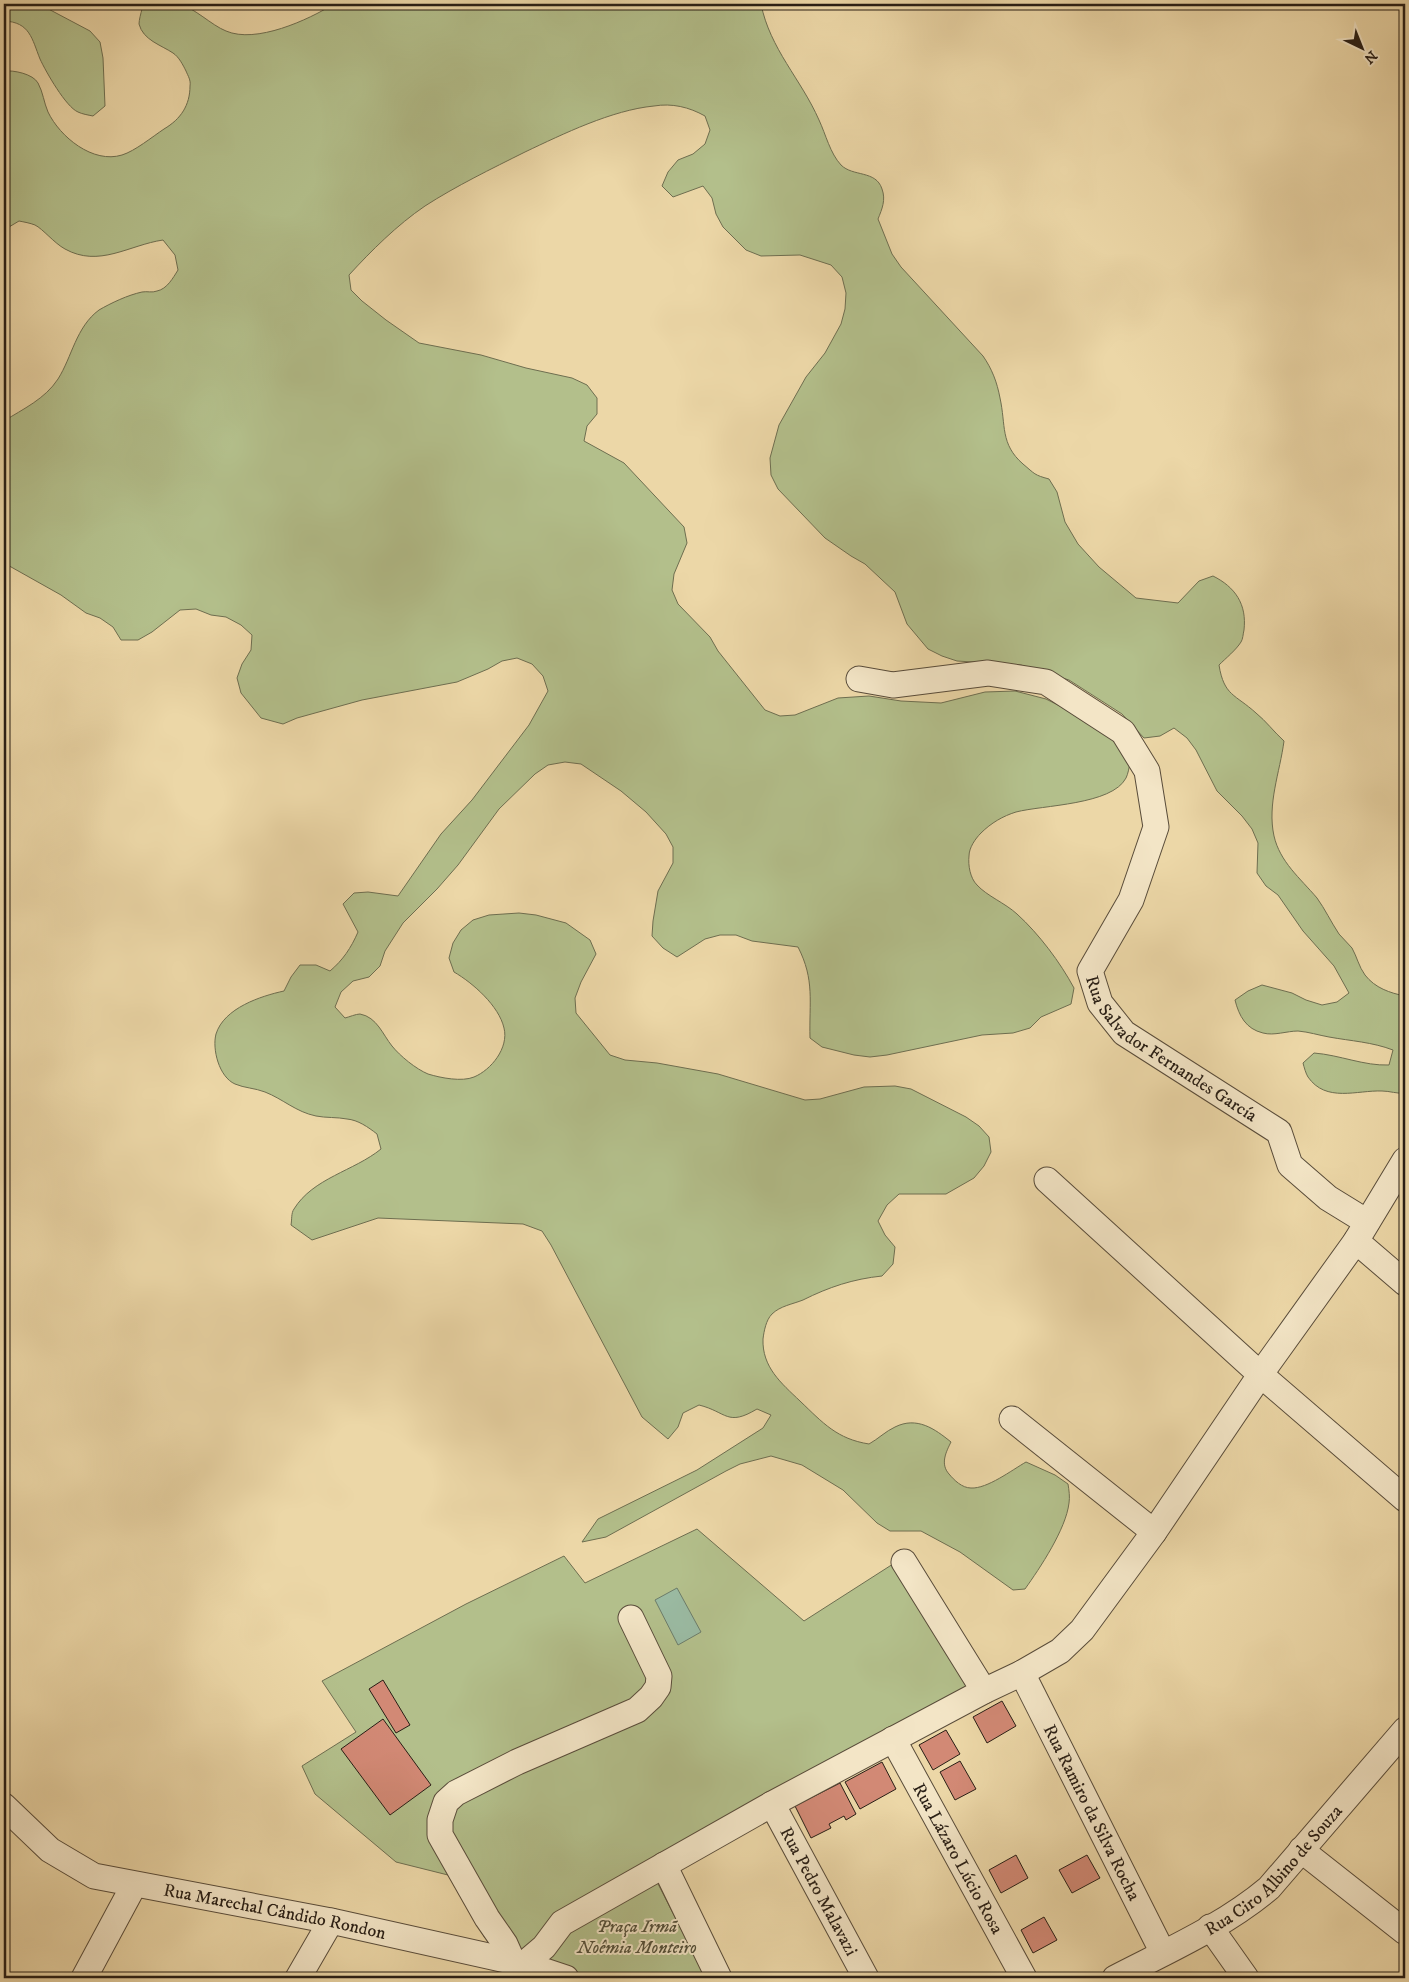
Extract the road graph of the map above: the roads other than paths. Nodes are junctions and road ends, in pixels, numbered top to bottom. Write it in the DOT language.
graph roads {
  1 [pos="859,679"];
  2 [pos="1405,1160"];
  3 [pos="1047,1180"];
  4 [pos="1362,1231"];
  5 [pos="1405,1283"];
  6 [pos="1261,1375"];
  7 [pos="1012,1420"];
  8 [pos="1405,1499"];
  9 [pos="1154,1532"];
  10 [pos="904,1562"];
  11 [pos="632,1618"];
  12 [pos="1022,1673"];
  13 [pos="984,1691"];
  14 [pos="1405,1730"];
  15 [pos="893,1740"];
  16 [pos="772,1804"];
  17 [pos="4,1806"];
  18 [pos="1301,1850"];
  19 [pos="664,1865"];
  20 [pos="134,1885"];
  21 [pos="331,1921"];
  22 [pos="1210,1927"];
  23 [pos="1405,1932"];
  24 [pos="1163,1953"];
  25 [pos="517,1968"];
  26 [pos="84,1978"];
  27 [pos="298,1978"];
  28 [pos="566,1978"];
  29 [pos="719,1978"];
  30 [pos="866,1978"];
  31 [pos="1024,1978"];
  32 [pos="1115,1978"];
  33 [pos="1246,1978"];
  1 -- 4 [label="street, Rua Salvador Fernandes García"];
  2 -- 4 [label="street"];
  3 -- 6 [label="street"];
  4 -- 5 [label="street, Rua Salvador Fernandes García"];
  4 -- 6 [label="street"];
  6 -- 8 [label="street"];
  6 -- 9 [label="street"];
  7 -- 9 [label="street"];
  9 -- 12 [label="street"];
  10 -- 13 [label="street"];
  11 -- 25 [label="street"];
  12 -- 13 [label="street"];
  12 -- 24 [label="street, Rua Ramiro da Silva Rocha"];
  13 -- 15 [label="street"];
  14 -- 18 [label="street, Rua Ciro Albino de Souza"];
  15 -- 16 [label="street"];
  15 -- 31 [label="street, Rua Lázaro Lúcio Rosa"];
  16 -- 19 [label="street"];
  16 -- 30 [label="street, Rua Pedro Malavazi"];
  17 -- 20 [label="street, Rua Marechal Cândido Rondon"];
  18 -- 22 [label="street, Rua Ciro Albino de Souza"];
  18 -- 23 [label="street"];
  19 -- 25 [label="street"];
  19 -- 29 [label="street"];
  20 -- 21 [label="street, Rua Marechal Cândido Rondon"];
  20 -- 26 [label="street"];
  21 -- 25 [label="street, Rua Marechal Cândido Rondon"];
  21 -- 27 [label="street"];
  22 -- 24 [label="street, Rua Ciro Albino de Souza"];
  22 -- 33 [label="street"];
  24 -- 32 [label="street, Rua Ciro Albino de Souza"];
  25 -- 28 [label="street, Rua Marechal Cândido Rondon"];
}
